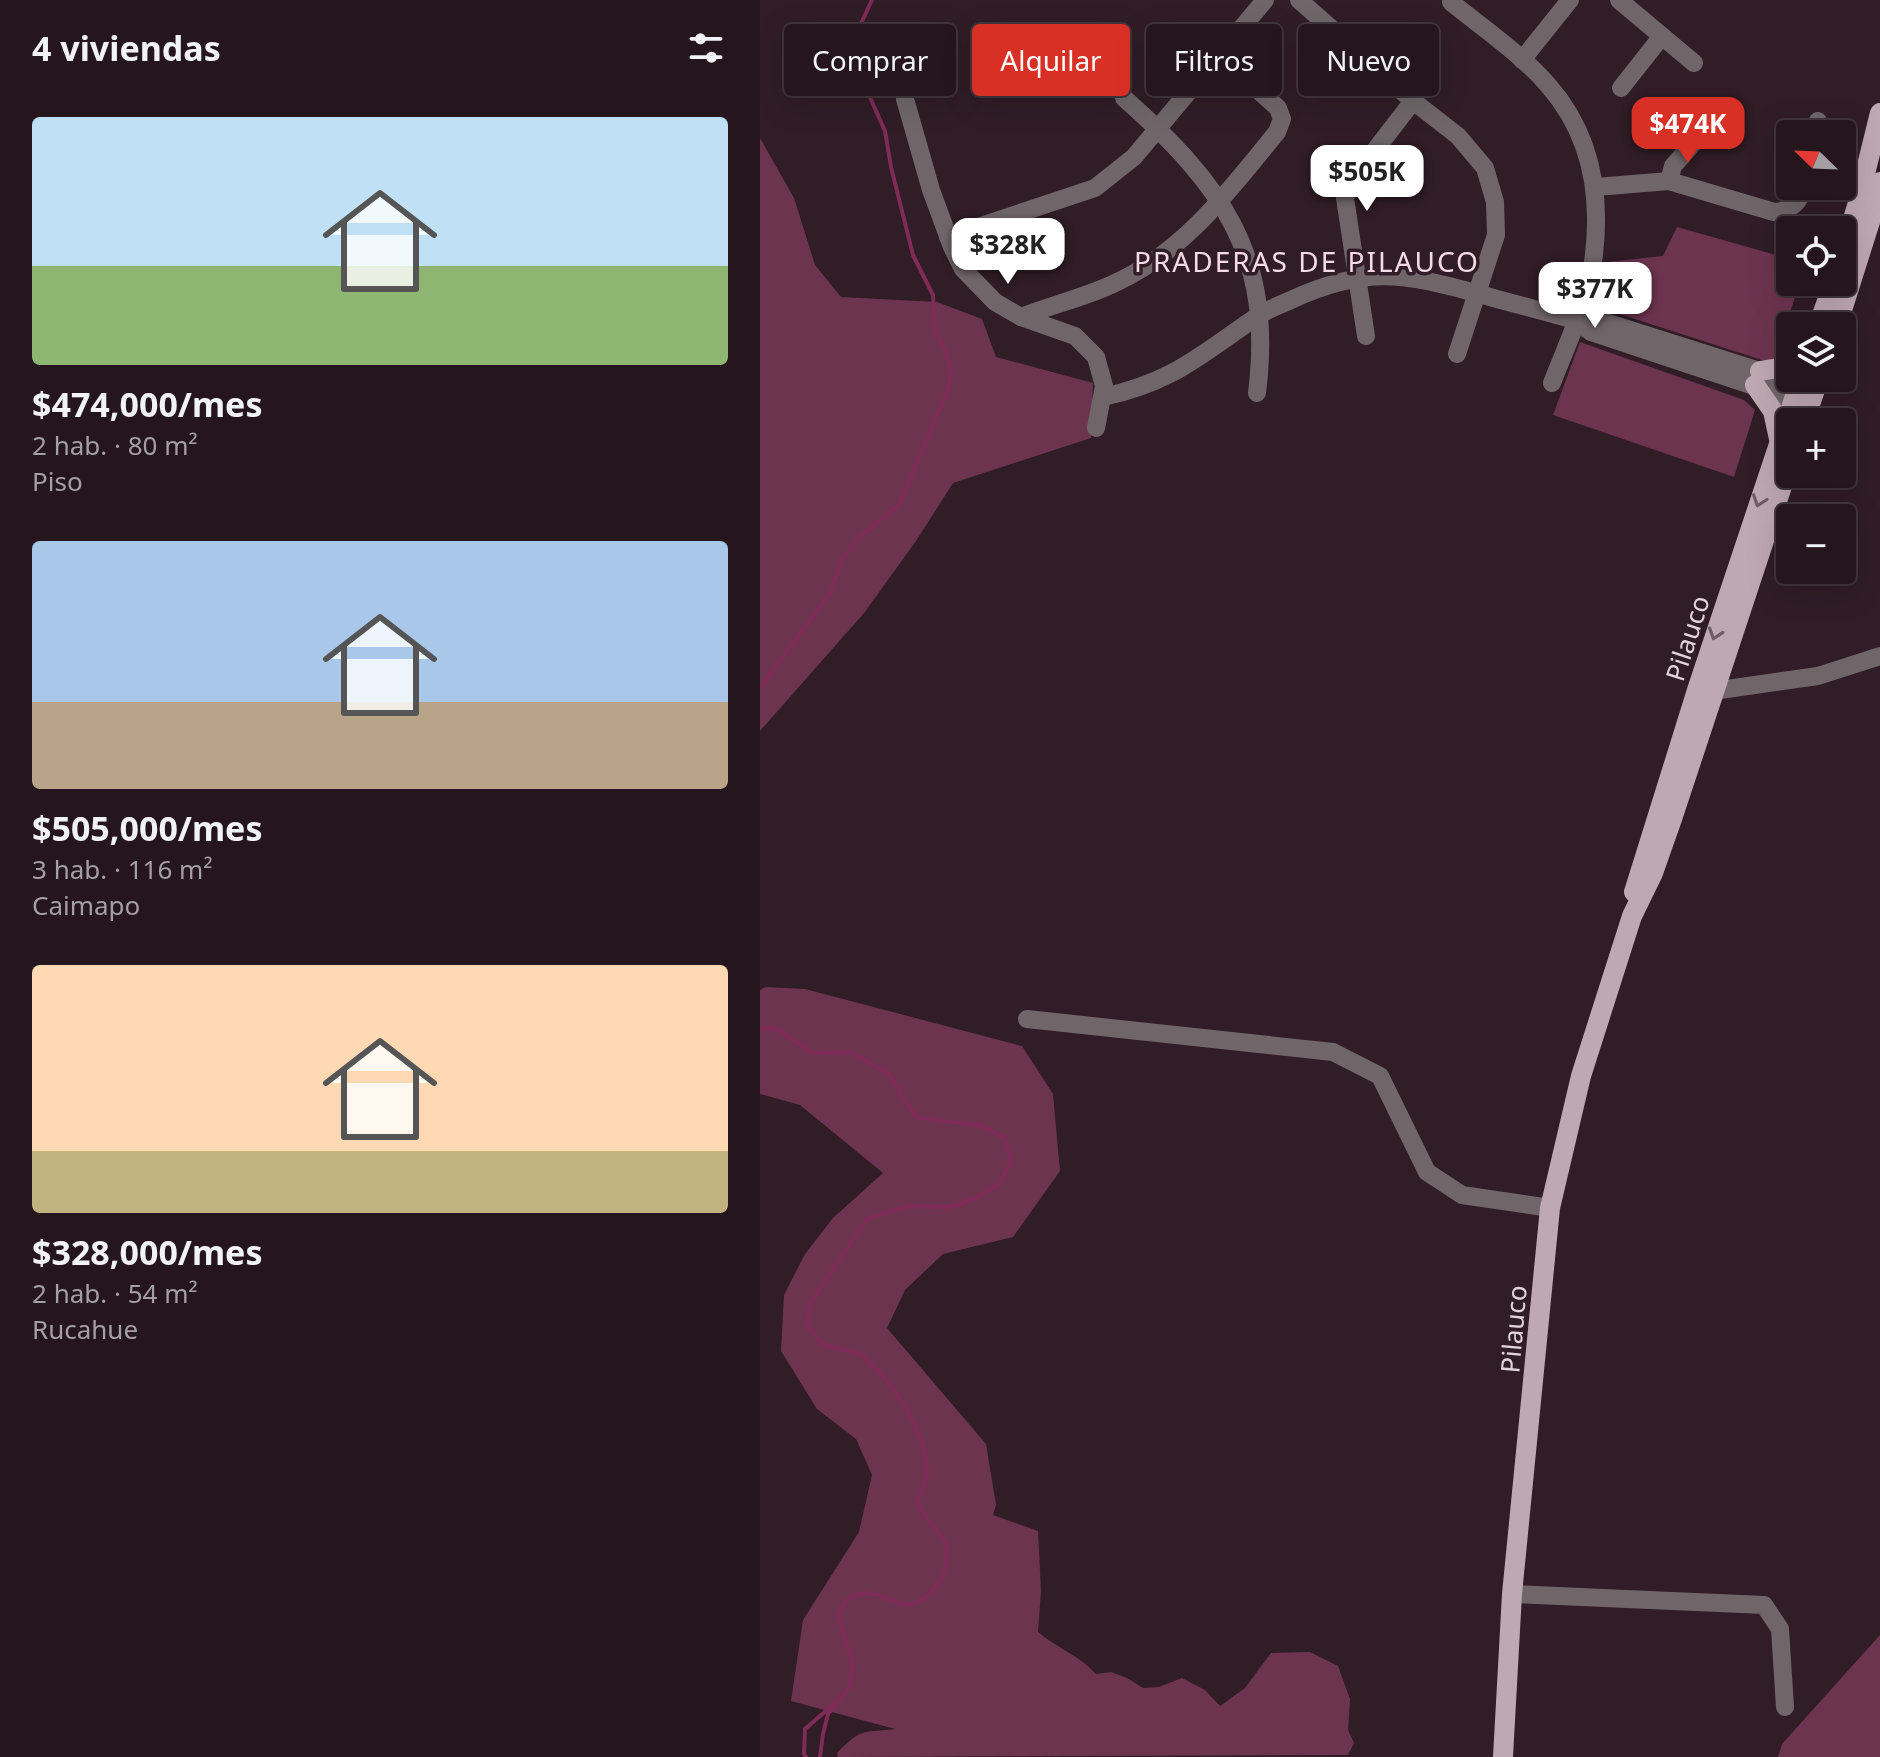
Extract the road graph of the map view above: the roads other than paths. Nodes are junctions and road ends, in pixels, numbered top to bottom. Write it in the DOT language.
graph roads {
  1 [pos="1265,0"];
  2 [pos="1299,0"];
  3 [pos="1570,0"];
  4 [pos="1619,0"];
  5 [pos="1451,2"];
  6 [pos="1245,24"];
  7 [pos="1662,36"];
  8 [pos="1522,60"];
  9 [pos="1694,63"];
  10 [pos="1621,88"];
  11 [pos="1185,96"];
  12 [pos="1266,96"];
  13 [pos="1124,98"];
  14 [pos="905,99"];
  15 [pos="1413,101"];
  16 [pos="1880,113"];
  17 [pos="1707,128"];
  18 [pos="1157,129"];
  19 [pos="1669,181"];
  20 [pos="1880,182"];
  21 [pos="1596,187"];
  22 [pos="1797,200"];
  23 [pos="1219,202"];
  24 [pos="1854,216"];
  25 [pos="948,237"];
  26 [pos="1356,278"];
  27 [pos="1477,294"];
  28 [pos="1841,312"];
  29 [pos="1260,314"];
  30 [pos="1021,317"];
  31 [pos="1581,322"];
  32 [pos="1366,336"];
  33 [pos="1457,354"];
  34 [pos="1776,369"];
  35 [pos="1758,378"];
  36 [pos="1552,383"];
  37 [pos="1257,393"];
  38 [pos="1806,393"];
  39 [pos="1103,397"];
  40 [pos="1776,426"];
  41 [pos="1096,428"];
  42 [pos="1776,451"];
  43 [pos="1781,488"];
  44 [pos="1880,656"];
  45 [pos="1713,691"];
  46 [pos="1632,916"];
  47 [pos="1027,1019"];
  48 [pos="1550,1208"];
  49 [pos="1512,1594"];
  50 [pos="1785,1707"];
  51 [pos="1503,1757"];
  1 -- 6 [label="street"];
  2 -- 15 [label="street"];
  3 -- 8 [label="street"];
  4 -- 7 [label="street"];
  5 -- 8 [label="street"];
  7 -- 9 [label="street"];
  7 -- 10 [label="street"];
  8 -- 21 [label="street"];
  11 -- 18 [label="street"];
  12 -- 23 [label="street"];
  13 -- 18 [label="street"];
  14 -- 25 [label="street"];
  15 -- 26 [label="street"];
  15 -- 27 [label="street"];
  16 -- 24 [label="main road"];
  17 -- 19 [label="street"];
  18 -- 23 [label="street"];
  18 -- 25 [label="street"];
  19 -- 21 [label="street"];
  19 -- 22 [label="street"];
  20 -- 28 [label="main road"];
  21 -- 31 [label="street"];
  23 -- 29 [label="street"];
  23 -- 30 [label="street"];
  25 -- 30 [label="street"];
  26 -- 27 [label="street"];
  26 -- 29 [label="street"];
  26 -- 32 [label="street"];
  27 -- 31 [label="street"];
  27 -- 33 [label="street"];
  29 -- 37 [label="street"];
  29 -- 39 [label="street"];
  30 -- 39 [label="street"];
  31 -- 35 [label="street"];
  31 -- 36 [label="street"];
  34 -- 35 [label="main road"];
  35 -- 38 [label="street"];
  35 -- 40 [label="main road"];
  39 -- 41 [label="street"];
  42 -- 46 [label="main road, Pilauco, one-way"];
  43 -- 45 [label="main road, Pilauco"];
  44 -- 45 [label="street"];
  45 -- 46 [label="main road, Pilauco"];
  46 -- 48 [label="main road, Pilauco"];
  47 -- 48 [label="street"];
  48 -- 49 [label="main road, Pilauco"];
  49 -- 50 [label="street"];
  49 -- 51 [label="main road, Pilauco"];
}
